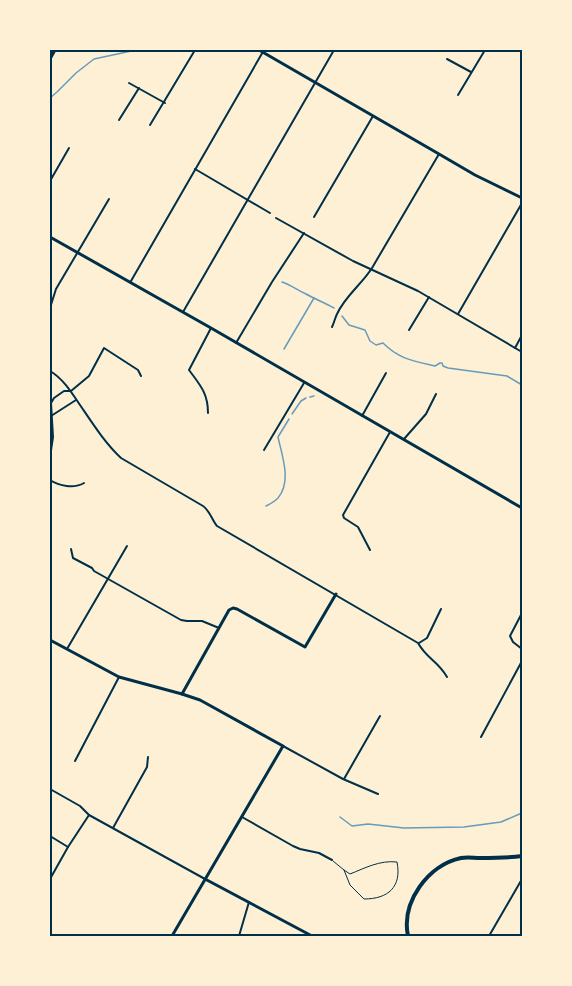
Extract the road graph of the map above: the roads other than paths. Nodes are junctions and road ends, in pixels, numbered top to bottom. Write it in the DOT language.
graph roads {
  1 [pos="55,50"];
  2 [pos="195,50"];
  3 [pos="262,50"];
  4 [pos="334,50"];
  5 [pos="485,50"];
  6 [pos="50,59"];
  7 [pos="447,59"];
  8 [pos="471,72"];
  9 [pos="315,81"];
  10 [pos="129,83"];
  11 [pos="139,88"];
  12 [pos="459,95"];
  13 [pos="165,103"];
  14 [pos="373,116"];
  15 [pos="119,120"];
  16 [pos="150,125"];
  17 [pos="69,148"];
  18 [pos="439,154"];
  19 [pos="195,169"];
  20 [pos="50,181"];
  21 [pos="522,198"];
  22 [pos="109,199"];
  23 [pos="247,199"];
  24 [pos="522,203"];
  25 [pos="270,213"];
  26 [pos="314,217"];
  27 [pos="276,218"];
  28 [pos="304,234"];
  29 [pos="50,237"];
  30 [pos="76,253"];
  31 [pos="372,268"];
  32 [pos="130,283"];
  33 [pos="429,297"];
  34 [pos="50,308"];
  35 [pos="183,312"];
  36 [pos="458,315"];
  37 [pos="332,327"];
  38 [pos="211,328"];
  39 [pos="409,330"];
  40 [pos="522,335"];
  41 [pos="236,344"];
  42 [pos="515,348"];
  43 [pos="522,352"];
  44 [pos="50,370"];
  45 [pos="387,373"];
  46 [pos="141,376"];
  47 [pos="304,383"];
  48 [pos="71,390"];
  49 [pos="436,394"];
  50 [pos="76,399"];
  51 [pos="208,413"];
  52 [pos="51,416"];
  53 [pos="362,416"];
  54 [pos="390,432"];
  55 [pos="404,439"];
  56 [pos="264,450"];
  57 [pos="50,454"];
  58 [pos="50,480"];
  59 [pos="84,483"];
  60 [pos="522,507"];
  61 [pos="127,546"];
  62 [pos="71,549"];
  63 [pos="370,550"];
  64 [pos="108,579"];
  65 [pos="336,594"];
  66 [pos="441,609"];
  67 [pos="522,614"];
  68 [pos="219,628"];
  69 [pos="50,640"];
  70 [pos="418,643"];
  71 [pos="67,649"];
  72 [pos="522,649"];
  73 [pos="522,661"];
  74 [pos="119,677"];
  75 [pos="447,677"];
  76 [pos="182,694"];
  77 [pos="380,716"];
  78 [pos="481,737"];
  79 [pos="283,746"];
  80 [pos="148,757"];
  81 [pos="75,761"];
  82 [pos="343,779"];
  83 [pos="50,789"];
  84 [pos="378,794"];
  85 [pos="89,815"];
  86 [pos="242,817"];
  87 [pos="113,828"];
  88 [pos="50,836"];
  89 [pos="68,847"];
  90 [pos="522,856"];
  91 [pos="332,860"];
  92 [pos="344,870"];
  93 [pos="50,879"];
  94 [pos="205,879"];
  95 [pos="522,879"];
  96 [pos="517,888"];
  97 [pos="522,890"];
  98 [pos="249,903"];
  99 [pos="172,936"];
  100 [pos="239,936"];
  101 [pos="312,936"];
  102 [pos="408,936"];
  103 [pos="489,936"];
  1 -- 6 [label="street"];
  2 -- 13 [label="street"];
  3 -- 9 [label="street"];
  3 -- 19 [label="street"];
  4 -- 9 [label="street"];
  5 -- 8 [label="street"];
  7 -- 8 [label="street"];
  8 -- 12 [label="street"];
  9 -- 14 [label="street"];
  9 -- 23 [label="street"];
  10 -- 11 [label="street"];
  11 -- 13 [label="street"];
  11 -- 15 [label="street"];
  13 -- 16 [label="street"];
  14 -- 18 [label="street"];
  14 -- 26 [label="street"];
  17 -- 20 [label="street"];
  18 -- 21 [label="street"];
  18 -- 31 [label="street"];
  19 -- 23 [label="street"];
  19 -- 32 [label="street"];
  22 -- 30 [label="street"];
  23 -- 25 [label="street"];
  23 -- 35 [label="street"];
  24 -- 36 [label="street"];
  27 -- 28 [label="street"];
  28 -- 31 [label="street"];
  28 -- 41 [label="street"];
  29 -- 30 [label="street"];
  30 -- 32 [label="street"];
  30 -- 34 [label="street"];
  31 -- 33 [label="street"];
  31 -- 37 [label="street"];
  32 -- 35 [label="street"];
  33 -- 36 [label="street"];
  33 -- 39 [label="street"];
  35 -- 38 [label="street"];
  36 -- 42 [label="street"];
  38 -- 41 [label="street"];
  38 -- 51 [label="street"];
  40 -- 42 [label="street"];
  41 -- 47 [label="street"];
  42 -- 43 [label="street"];
  44 -- 48 [label="street"];
  45 -- 53 [label="street"];
  46 -- 48 [label="street"];
  47 -- 53 [label="street"];
  47 -- 56 [label="street"];
  48 -- 50 [label="street"];
  48 -- 52 [label="street"];
  49 -- 55 [label="street"];
  50 -- 52 [label="street"];
  50 -- 65 [label="street"];
  52 -- 57 [label="street"];
  53 -- 54 [label="street"];
  54 -- 55 [label="street"];
  54 -- 63 [label="street"];
  55 -- 60 [label="street"];
  58 -- 59 [label="street"];
  61 -- 64 [label="street"];
  62 -- 64 [label="street"];
  64 -- 68 [label="street"];
  64 -- 71 [label="street"];
  65 -- 68 [label="street"];
  65 -- 70 [label="street"];
  66 -- 70 [label="street"];
  67 -- 72 [label="street"];
  68 -- 76 [label="street"];
  69 -- 71 [label="street"];
  70 -- 75 [label="street"];
  71 -- 74 [label="street"];
  73 -- 78 [label="street"];
  74 -- 76 [label="street"];
  74 -- 81 [label="street"];
  76 -- 79 [label="street"];
  77 -- 82 [label="street"];
  79 -- 82 [label="street"];
  79 -- 86 [label="street"];
  80 -- 87 [label="street"];
  82 -- 84 [label="street"];
  83 -- 85 [label="street"];
  85 -- 87 [label="street"];
  85 -- 89 [label="street"];
  86 -- 91 [label="street"];
  86 -- 94 [label="street"];
  87 -- 94 [label="street"];
  88 -- 89 [label="street"];
  89 -- 93 [label="street"];
  90 -- 102 [label="main road"];
  91 -- 92 [label="lane"];
  92 -- 92 [label="lane"];
  94 -- 98 [label="street"];
  94 -- 99 [label="street"];
  95 -- 96 [label="street"];
  96 -- 97 [label="street"];
  96 -- 103 [label="street"];
  98 -- 100 [label="street"];
  98 -- 101 [label="street"];
}
